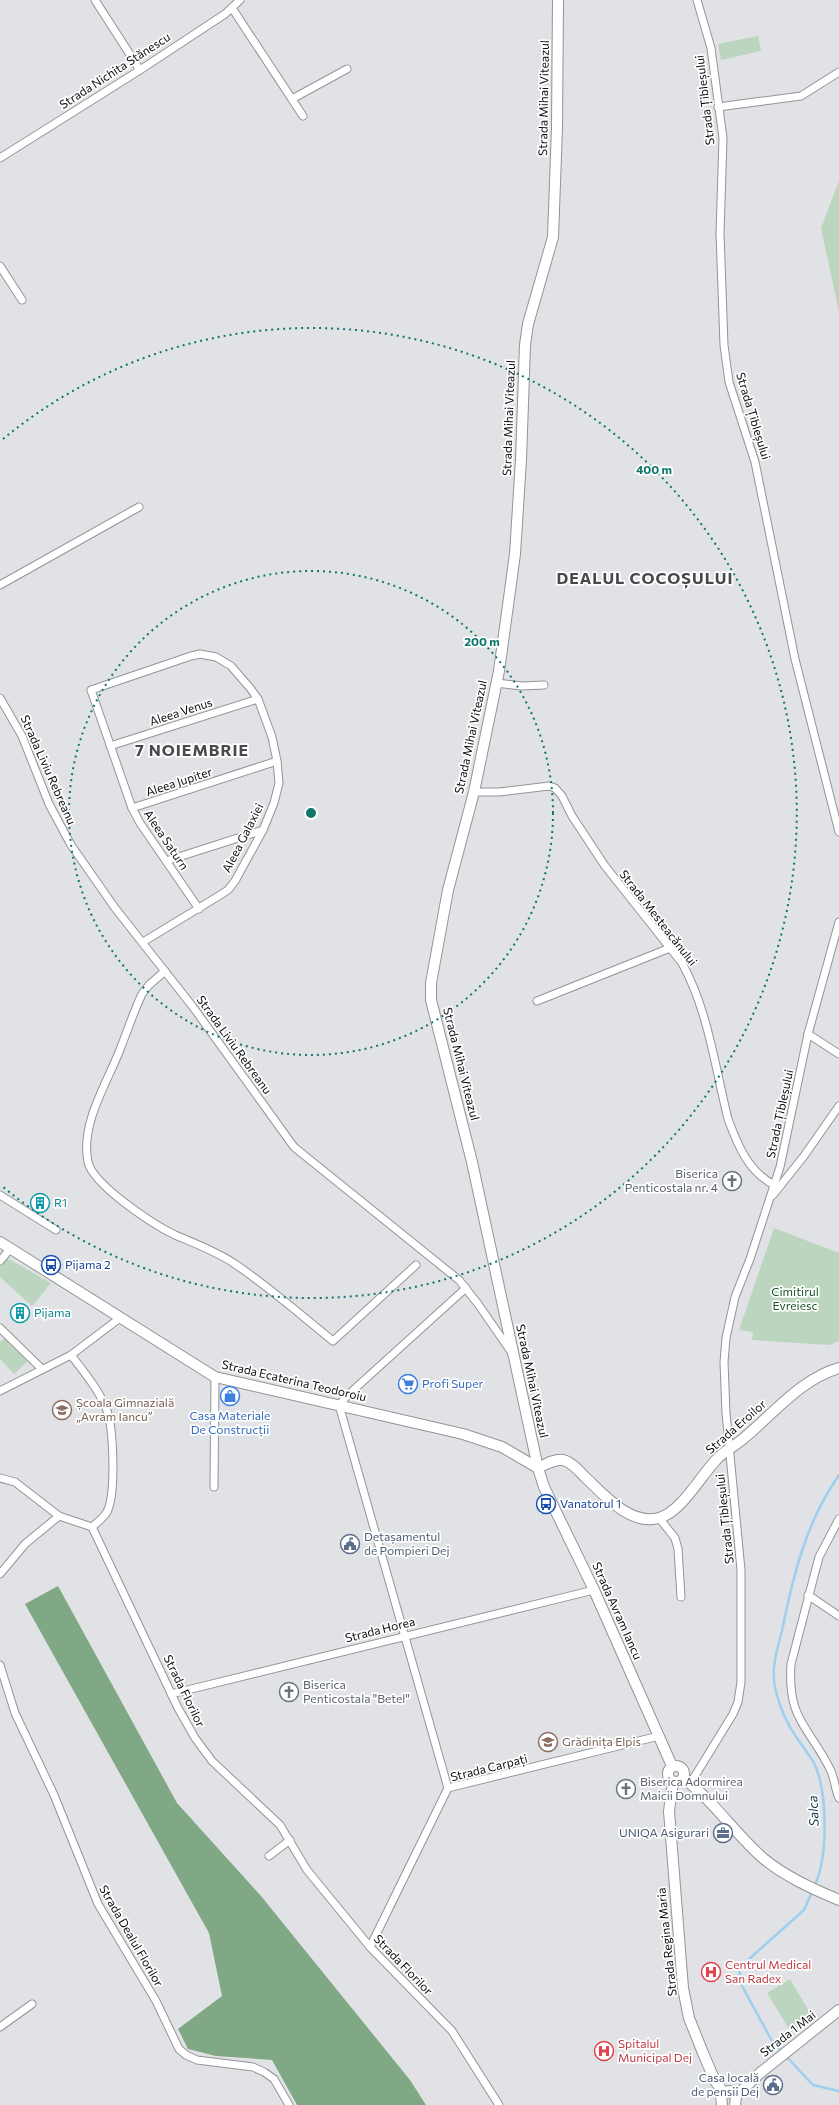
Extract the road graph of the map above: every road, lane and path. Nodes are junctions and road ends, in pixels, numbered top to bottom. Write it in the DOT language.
graph roads {
  1 [pos="95,0"];
  2 [pos="240,0"];
  3 [pos="558,0"];
  4 [pos="696,0"];
  5 [pos="232,8"];
  6 [pos="347,69"];
  7 [pos="140,70"];
  8 [pos="839,72"];
  9 [pos="292,99"];
  10 [pos="718,107"];
  11 [pos="303,116"];
  12 [pos="0,158"];
  13 [pos="0,266"];
  14 [pos="22,300"];
  15 [pos="139,508"];
  16 [pos="0,585"];
  17 [pos="496,683"];
  18 [pos="544,685"];
  19 [pos="91,690"];
  20 [pos="0,698"];
  21 [pos="258,700"];
  22 [pos="110,746"];
  23 [pos="278,761"];
  24 [pos="474,792"];
  25 [pos="132,808"];
  26 [pos="263,830"];
  27 [pos="839,832"];
  28 [pos="166,861"];
  29 [pos="199,909"];
  30 [pos="839,922"];
  31 [pos="143,942"];
  32 [pos="670,948"];
  33 [pos="165,971"];
  34 [pos="538,1001"];
  35 [pos="808,1034"];
  36 [pos="839,1054"];
  37 [pos="839,1106"];
  38 [pos="774,1185"];
  39 [pos="0,1195"];
  40 [pos="770,1198"];
  41 [pos="56,1230"];
  42 [pos="0,1242"];
  43 [pos="10,1249"];
  44 [pos="0,1261"];
  45 [pos="416,1265"];
  46 [pos="466,1288"];
  47 [pos="120,1318"];
  48 [pos="0,1328"];
  49 [pos="71,1355"];
  50 [pos="513,1355"];
  51 [pos="839,1368"];
  52 [pos="42,1369"];
  53 [pos="215,1377"];
  54 [pos="0,1391"];
  55 [pos="339,1405"];
  56 [pos="729,1448"];
  57 [pos="538,1468"];
  58 [pos="0,1478"];
  59 [pos="214,1486"];
  60 [pos="59,1516"];
  61 [pos="659,1518"];
  62 [pos="839,1519"];
  63 [pos="92,1527"];
  64 [pos="0,1574"];
  65 [pos="594,1590"];
  66 [pos="808,1595"];
  67 [pos="681,1597"];
  68 [pos="839,1616"];
  69 [pos="404,1636"];
  70 [pos="0,1665"];
  71 [pos="171,1694"];
  72 [pos="659,1736"];
  73 [pos="672,1766"];
  74 [pos="682,1781"];
  75 [pos="448,1788"];
  76 [pos="839,1798"];
  77 [pos="290,1840"];
  78 [pos="269,1856"];
  79 [pos="839,1900"];
  80 [pos="370,1947"];
  81 [pos="32,2004"];
  82 [pos="839,2010"];
  83 [pos="0,2027"];
  84 [pos="724,2093"];
  85 [pos="737,2102"];
  86 [pos="288,2105"];
  87 [pos="499,2105"];
  88 [pos="722,2105"];
  1 -- 7 [label="street"];
  2 -- 5 [label="street, Strada Nichita Stănescu"];
  3 -- 17 [label="main road, Strada Mihai Viteazul"];
  4 -- 10 [label="street, Strada Țibleșului"];
  5 -- 7 [label="street, Strada Nichita Stănescu"];
  5 -- 9 [label="street"];
  6 -- 9 [label="street"];
  7 -- 12 [label="street, Strada Nichita Stănescu"];
  8 -- 10 [label="street"];
  9 -- 11 [label="street"];
  10 -- 27 [label="street, Strada Țibleșului"];
  13 -- 14 [label="street"];
  15 -- 16 [label="street"];
  17 -- 18 [label="street"];
  17 -- 24 [label="main road, Strada Mihai Viteazul"];
  19 -- 21 [label="street, Aleea Galaxiei"];
  19 -- 22 [label="street, Aleea Saturn"];
  20 -- 31 [label="street, Strada Liviu Rebreanu"];
  21 -- 22 [label="street, Aleea Venus"];
  21 -- 23 [label="street, Aleea Galaxiei"];
  22 -- 25 [label="street, Aleea Saturn"];
  23 -- 25 [label="street, Aleea Jupiter"];
  23 -- 26 [label="street, Aleea Galaxiei"];
  24 -- 32 [label="street, Strada Mesteacănului"];
  24 -- 50 [label="main road, Strada Mihai Viteazul"];
  25 -- 28 [label="street, Aleea Saturn"];
  26 -- 28 [label="street"];
  26 -- 29 [label="street, Aleea Galaxiei"];
  28 -- 29 [label="street, Aleea Saturn"];
  29 -- 31 [label="street, Aleea Galaxiei"];
  30 -- 35 [label="street, Strada Țibleșului"];
  31 -- 33 [label="street, Strada Liviu Rebreanu"];
  32 -- 34 [label="street"];
  32 -- 38 [label="street, Strada Mesteacănului"];
  33 -- 45 [label="street"];
  33 -- 46 [label="street, Strada Liviu Rebreanu"];
  35 -- 36 [label="street"];
  35 -- 38 [label="street, Strada Țibleșului"];
  37 -- 40 [label="street, Strada Țibleșului"];
  38 -- 40 [label="street, Strada Țibleșului"];
  39 -- 41 [label="street"];
  40 -- 56 [label="street, Strada Țibleșului"];
  42 -- 43 [label="main road, Strada Ecaterina Teodoroiu"];
  43 -- 44 [label="street"];
  43 -- 47 [label="main road, Strada Ecaterina Teodoroiu"];
  46 -- 50 [label="street, Strada Liviu Rebreanu"];
  46 -- 55 [label="street"];
  47 -- 49 [label="street"];
  47 -- 53 [label="main road, Strada Ecaterina Teodoroiu"];
  48 -- 52 [label="street"];
  49 -- 52 [label="street"];
  49 -- 63 [label="street"];
  50 -- 57 [label="main road, Strada Mihai Viteazul"];
  51 -- 56 [label="main road, Strada Eroilor"];
  52 -- 54 [label="street"];
  53 -- 55 [label="main road, Strada Ecaterina Teodoroiu"];
  53 -- 59 [label="street"];
  55 -- 57 [label="main road, Strada Ecaterina Teodoroiu"];
  55 -- 69 [label="street"];
  56 -- 61 [label="main road, Strada Eroilor"];
  56 -- 74 [label="street, Strada Țibleșului"];
  57 -- 61 [label="main road"];
  57 -- 65 [label="main road, Strada Avram Iancu"];
  58 -- 60 [label="street"];
  60 -- 63 [label="street"];
  60 -- 64 [label="street"];
  61 -- 67 [label="street"];
  62 -- 66 [label="street"];
  63 -- 71 [label="street, Strada Florilor"];
  65 -- 69 [label="street, Strada Horea"];
  65 -- 72 [label="main road, Strada Avram Iancu"];
  66 -- 68 [label="street"];
  66 -- 76 [label="street"];
  69 -- 71 [label="street, Strada Horea"];
  69 -- 75 [label="street"];
  70 -- 86 [label="street, Strada Dealul Florilor"];
  71 -- 77 [label="street, Strada Florilor"];
  72 -- 73 [label="main road, Strada Avram Iancu"];
  72 -- 75 [label="street, Strada Carpați"];
  73 -- 74 [label="main road, Strada Regina Maria"];
  74 -- 79 [label="main road"];
  74 -- 84 [label="main road, Strada Regina Maria"];
  75 -- 80 [label="street, Strada Carpați"];
  77 -- 78 [label="street"];
  77 -- 80 [label="street, Strada Florilor"];
  80 -- 87 [label="street, Strada Florilor"];
  81 -- 83 [label="street"];
  82 -- 85 [label="main road, Strada 1 Mai"];
  84 -- 85 [label="main road"];
  84 -- 88 [label="main road"];
}
